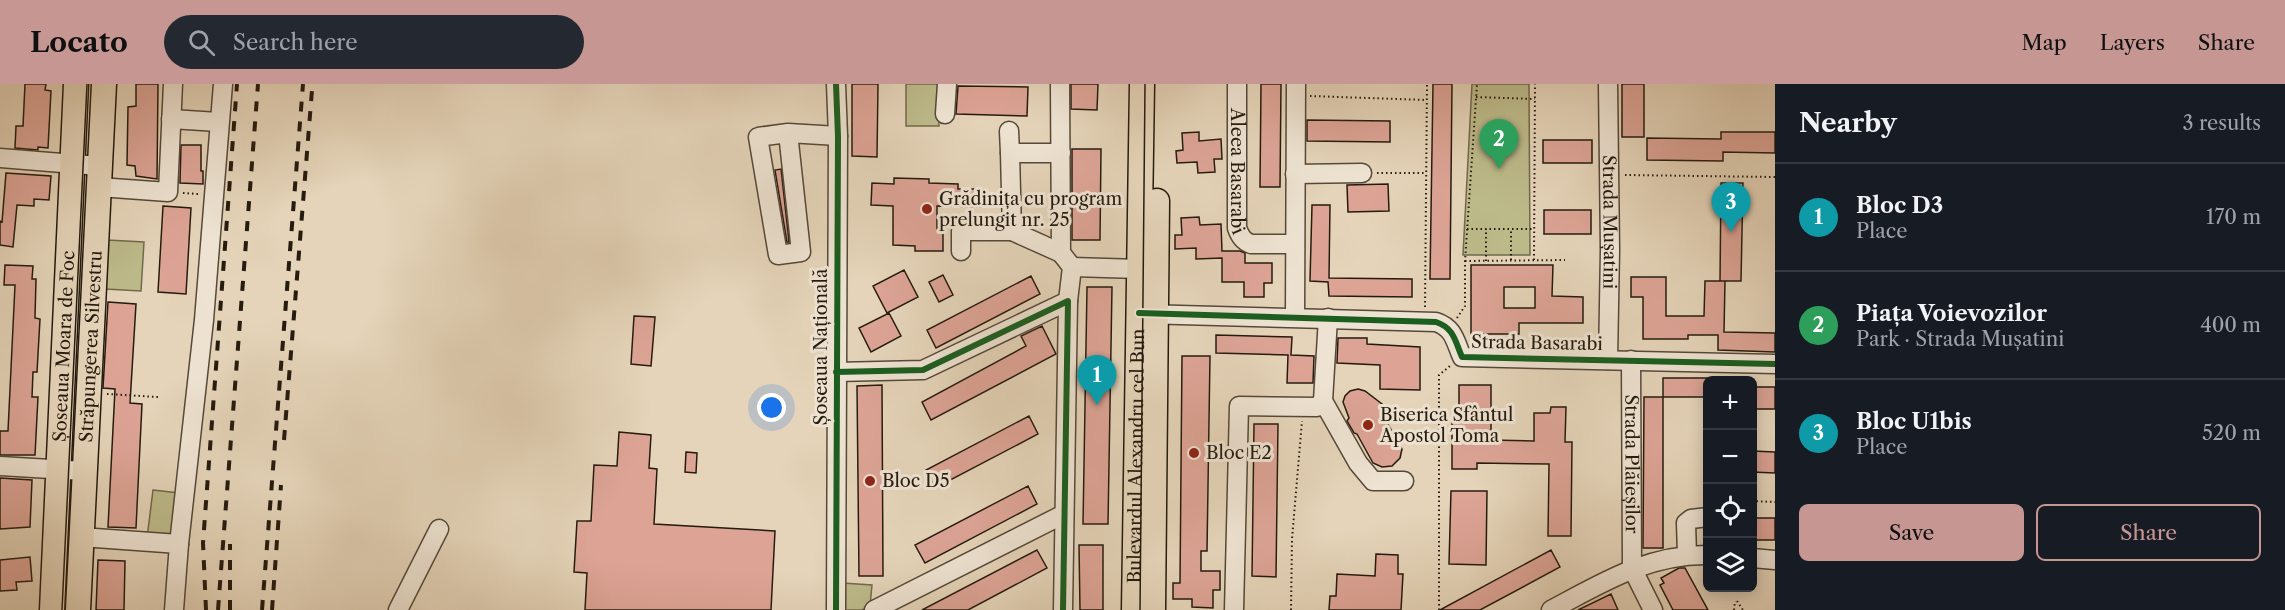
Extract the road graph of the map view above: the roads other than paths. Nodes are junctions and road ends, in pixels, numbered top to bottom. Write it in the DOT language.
graph roads {
  1 [pos="76,84"];
  2 [pos="104,84"];
  3 [pos="174,84"];
  4 [pos="223,84"];
  5 [pos="836,84"];
  6 [pos="947,84"];
  7 [pos="1060,84"];
  8 [pos="1142,84"];
  9 [pos="1158,84"];
  10 [pos="1237,84"];
  11 [pos="1608,84"];
  12 [pos="1296,90"];
  13 [pos="945,114"];
  14 [pos="171,119"];
  15 [pos="218,122"];
  16 [pos="1010,131"];
  17 [pos="788,133"];
  18 [pos="838,136"];
  19 [pos="1010,153"];
  20 [pos="1061,153"];
  21 [pos="0,158"];
  22 [pos="73,164"];
  23 [pos="1362,173"];
  24 [pos="1295,174"];
  25 [pos="99,177"];
  26 [pos="1012,231"];
  27 [pos="1294,244"];
  28 [pos="961,251"];
  29 [pos="1067,260"];
  30 [pos="1139,269"];
  31 [pos="1068,301"];
  32 [pos="1147,314"];
  33 [pos="1295,316"];
  34 [pos="1328,318"];
  35 [pos="1608,360"];
  36 [pos="1631,360"];
  37 [pos="1775,364"];
  38 [pos="836,372"];
  39 [pos="1320,404"];
  40 [pos="0,466"];
  41 [pos="57,469"];
  42 [pos="84,471"];
  43 [pos="1404,482"];
  44 [pos="1064,514"];
  45 [pos="1703,518"];
  46 [pos="439,529"];
  47 [pos="81,537"];
  48 [pos="179,544"];
  49 [pos="1687,555"];
  50 [pos="1703,555"];
  51 [pos="1757,558"];
  52 [pos="1775,560"];
  53 [pos="1632,568"];
  54 [pos="52,610"];
  55 [pos="78,610"];
  56 [pos="174,610"];
  57 [pos="398,610"];
  58 [pos="836,610"];
  59 [pos="874,610"];
  60 [pos="1062,610"];
  61 [pos="1134,610"];
  62 [pos="1153,610"];
  63 [pos="1234,610"];
  64 [pos="1551,610"];
  65 [pos="1653,610"];
  1 -- 22 [label="main road, Șoseaua Moara de Foc"];
  2 -- 25 [label="main road, Străpungerea Silvestru"];
  3 -- 14 [label="street"];
  4 -- 15 [label="street"];
  5 -- 18 [label="street, Șoseaua Națională"];
  6 -- 13 [label="street"];
  7 -- 20 [label="street"];
  8 -- 30 [label="main road, Bulevardul Alexandru cel Bun"];
  9 -- 32 [label="main road, Bulevardul Alexandru cel Bun"];
  10 -- 27 [label="street, Aleea Basarabi"];
  11 -- 35 [label="street, Strada Mușatini"];
  12 -- 24 [label="street"];
  14 -- 15 [label="street"];
  14 -- 25 [label="street"];
  15 -- 48 [label="street"];
  16 -- 19 [label="street"];
  17 -- 17 [label="street"];
  17 -- 18 [label="street"];
  18 -- 38 [label="street, Șoseaua Națională"];
  19 -- 20 [label="street"];
  19 -- 26 [label="street"];
  20 -- 29 [label="street"];
  21 -- 22 [label="street"];
  22 -- 25 [label="street"];
  22 -- 41 [label="main road, Șoseaua Moara de Foc"];
  23 -- 24 [label="street"];
  24 -- 27 [label="street"];
  25 -- 42 [label="main road, Străpungerea Silvestru"];
  26 -- 28 [label="street"];
  26 -- 29 [label="street"];
  27 -- 33 [label="street"];
  29 -- 30 [label="street"];
  29 -- 31 [label="street"];
  30 -- 32 [label="main road, Bulevardul Alexandru cel Bun"];
  31 -- 38 [label="street"];
  31 -- 44 [label="street"];
  32 -- 33 [label="street, Strada Basarabi"];
  32 -- 61 [label="main road, Bulevardul Alexandru cel Bun"];
  32 -- 62 [label="main road, Bulevardul Alexandru cel Bun"];
  33 -- 34 [label="street, Strada Basarabi"];
  34 -- 35 [label="street, Strada Basarabi"];
  34 -- 39 [label="street"];
  35 -- 36 [label="street, Strada Basarabi"];
  36 -- 37 [label="street, Strada Basarabi"];
  36 -- 53 [label="street, Strada Plăieșilor"];
  38 -- 58 [label="street, Șoseaua Națională"];
  39 -- 43 [label="street"];
  39 -- 63 [label="street"];
  40 -- 41 [label="street"];
  41 -- 42 [label="street"];
  41 -- 54 [label="main road, Șoseaua Moara de Foc"];
  42 -- 47 [label="main road, Străpungerea Silvestru"];
  44 -- 59 [label="street"];
  44 -- 60 [label="street"];
  45 -- 49 [label="street"];
  46 -- 57 [label="street"];
  47 -- 48 [label="street"];
  47 -- 55 [label="main road, Străpungerea Silvestru"];
  48 -- 56 [label="street"];
  49 -- 50 [label="street"];
  49 -- 53 [label="street"];
  51 -- 52 [label="street"];
  53 -- 64 [label="street"];
  53 -- 65 [label="street, Strada Plăieșilor"];
}
